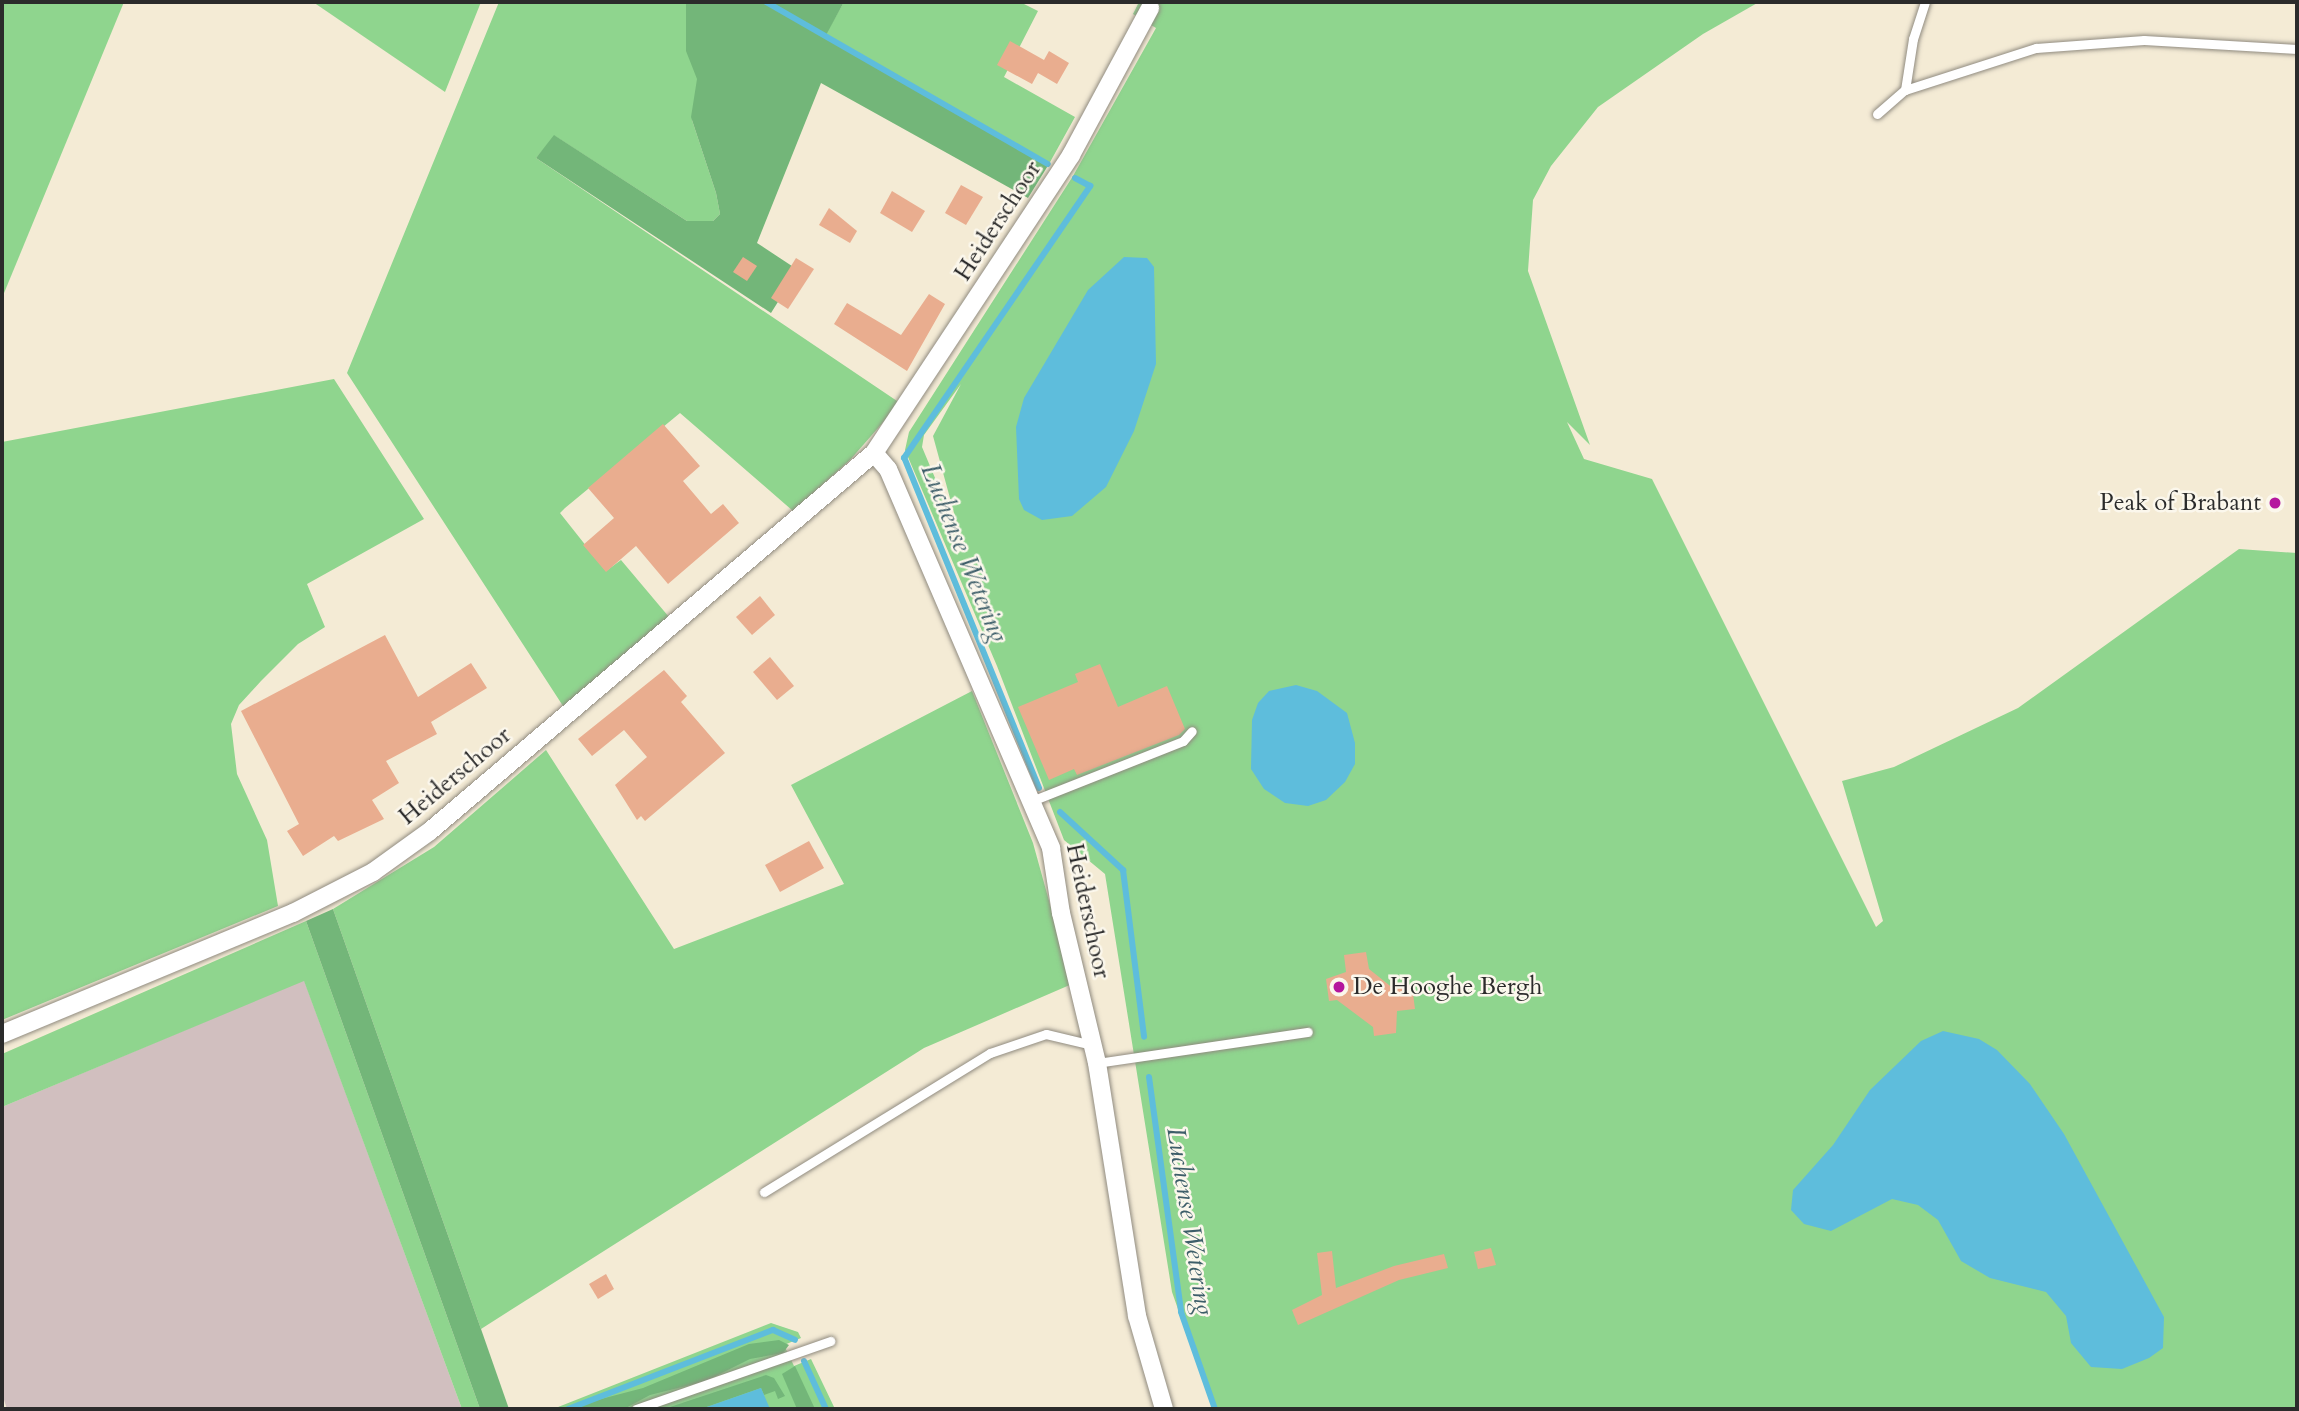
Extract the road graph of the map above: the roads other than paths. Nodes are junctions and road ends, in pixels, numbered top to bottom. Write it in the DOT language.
graph roads {
  1 [pos="1925,2"];
  2 [pos="1150,8"];
  3 [pos="2297,49"];
  4 [pos="1905,90"];
  5 [pos="1877,114"];
  6 [pos="874,453"];
  7 [pos="1192,731"];
  8 [pos="1034,800"];
  9 [pos="1308,1031"];
  10 [pos="2,1034"];
  11 [pos="1095,1054"];
  12 [pos="764,1192"];
  13 [pos="830,1341"];
  14 [pos="636,1409"];
  15 [pos="1164,1409"];
  1 -- 4 [label="lane"];
  2 -- 6 [label="street, Heiderschoor"];
  3 -- 4 [label="lane"];
  4 -- 5 [label="lane"];
  6 -- 8 [label="street, Heiderschoor"];
  6 -- 10 [label="street, Heiderschoor"];
  7 -- 8 [label="lane"];
  8 -- 11 [label="street, Heiderschoor"];
  9 -- 11 [label="lane"];
  11 -- 12 [label="lane"];
  11 -- 15 [label="street, Heiderschoor"];
  13 -- 14 [label="lane"];
}
